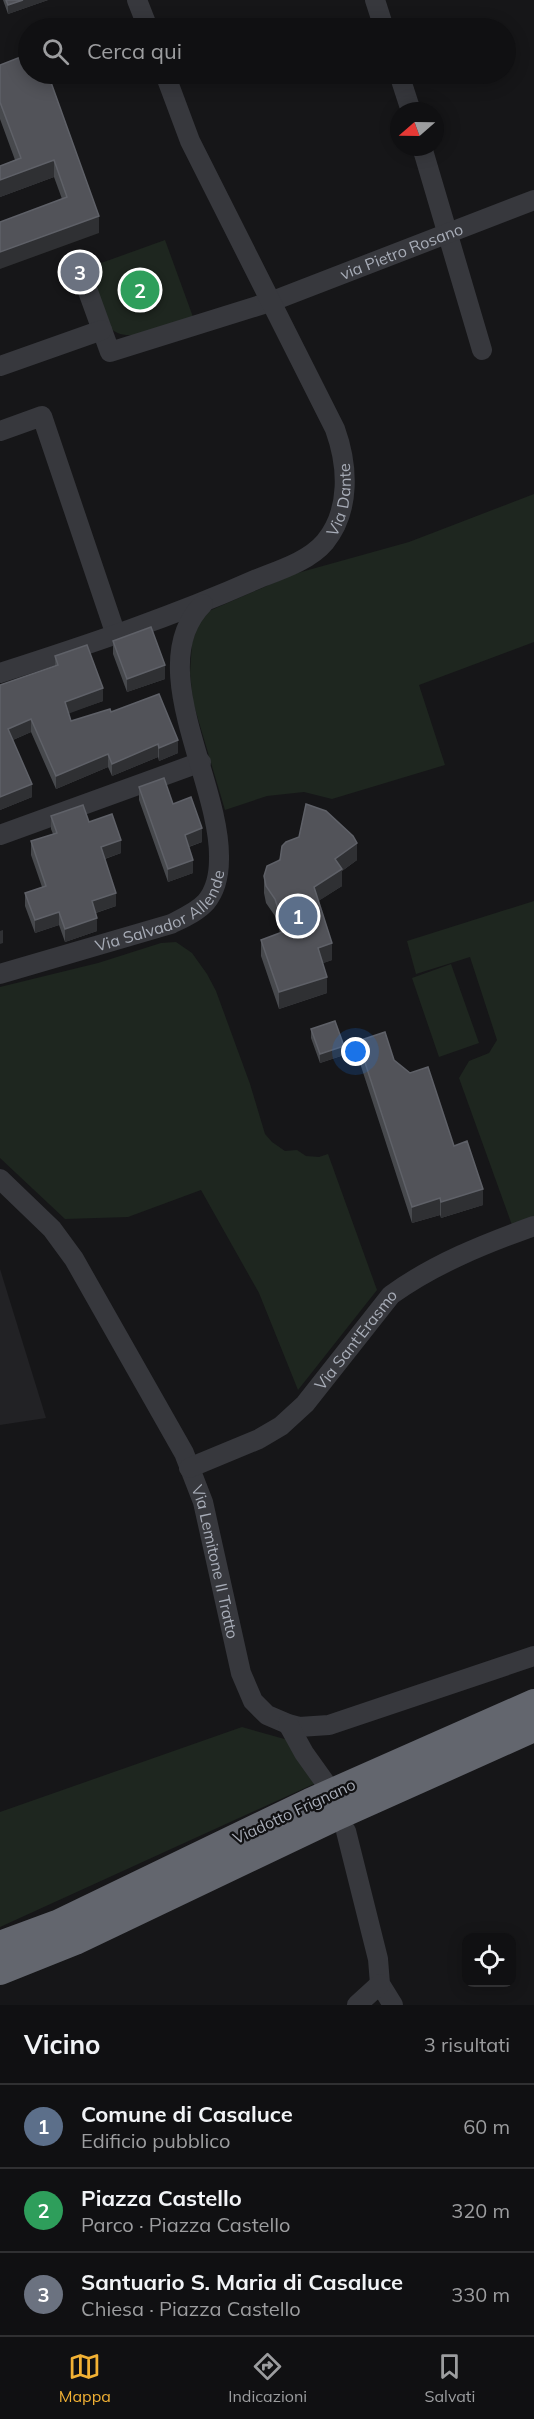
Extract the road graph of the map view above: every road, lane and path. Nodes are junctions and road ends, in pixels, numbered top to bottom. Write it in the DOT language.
graph roads {
  1 [pos="137,0"];
  2 [pos="375,0"];
  3 [pos="144,18"];
  4 [pos="381,18"];
  5 [pos="169,84"];
  6 [pos="402,84"];
  7 [pos="408,102"];
  8 [pos="425,156"];
  9 [pos="534,200"];
  10 [pos="449,233"];
  11 [pos="85,283"];
  12 [pos="270,302"];
  13 [pos="102,330"];
  14 [pos="482,350"];
  15 [pos="0,366"];
  16 [pos="0,431"];
  17 [pos="203,604"];
  18 [pos="116,635"];
  19 [pos="0,674"];
  20 [pos="201,762"];
  21 [pos="0,835"];
  22 [pos="0,974"];
  23 [pos="0,1179"];
  24 [pos="534,1226"];
  25 [pos="189,1468"];
  26 [pos="534,1656"];
  27 [pos="534,1703"];
  28 [pos="288,1724"];
  29 [pos="534,1728"];
  30 [pos="324,1781"];
  31 [pos="346,1831"];
  32 [pos="66,1933"];
  33 [pos="0,1945"];
  34 [pos="0,1971"];
  35 [pos="380,1984"];
  36 [pos="357,2005"];
  37 [pos="393,2005"];
  1 -- 3 [label="street"];
  2 -- 4 [label="street"];
  5 -- 12 [label="street, Via Dante"];
  6 -- 7 [label="street"];
  8 -- 10 [label="street"];
  9 -- 10 [label="street, via Pietro Rosano"];
  10 -- 12 [label="street, via Pietro Rosano"];
  10 -- 14 [label="street"];
  11 -- 13 [label="street"];
  12 -- 13 [label="street, via Pietro Rosano"];
  12 -- 17 [label="street, Via Dante"];
  13 -- 15 [label="street"];
  16 -- 18 [label="street"];
  17 -- 18 [label="street, Via Dante"];
  17 -- 20 [label="street, Via Salvador Allende"];
  18 -- 19 [label="street, Via Dante"];
  20 -- 21 [label="street"];
  20 -- 22 [label="street, Via Salvador Allende"];
  23 -- 25 [label="street, Via Lemitone II Tratto"];
  24 -- 25 [label="street, Via Sant'Erasmo"];
  25 -- 28 [label="street, Via Lemitone II Tratto"];
  26 -- 28 [label="street, Via Lemitone II Tratto"];
  27 -- 32 [label="highway, Viadotto Frignano"];
  28 -- 30 [label="street"];
  29 -- 32 [label="highway, Viadotto Frignano"];
  31 -- 35 [label="street"];
  32 -- 33 [label="highway"];
  32 -- 34 [label="highway"];
  35 -- 36 [label="street"];
  35 -- 37 [label="street"];
}
